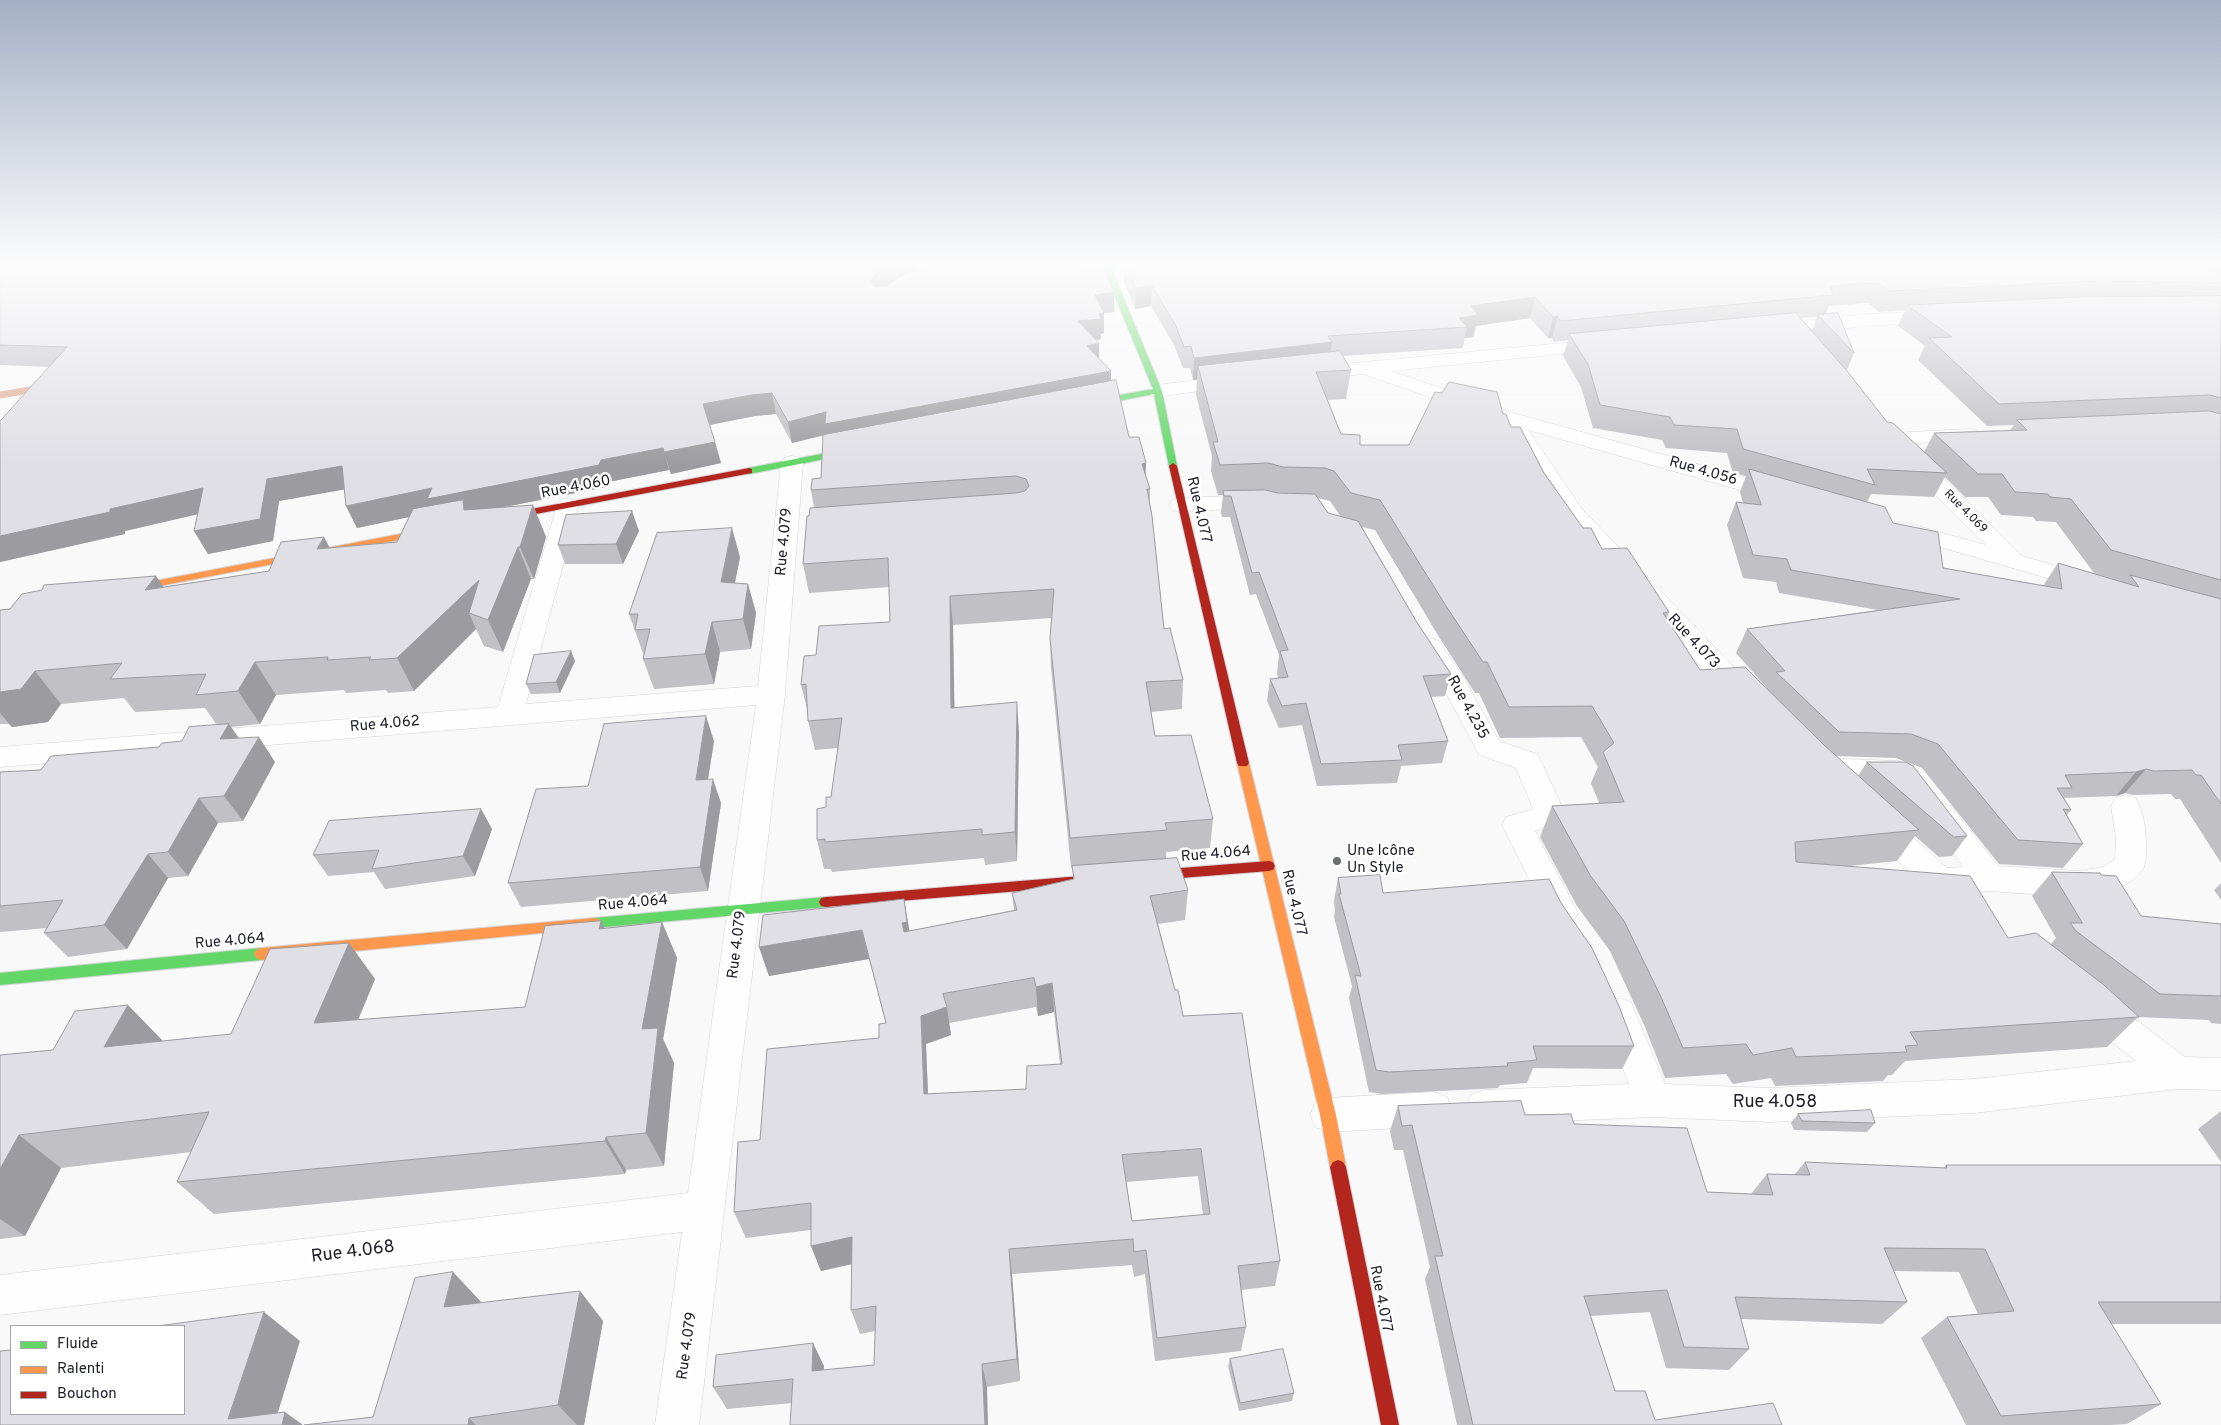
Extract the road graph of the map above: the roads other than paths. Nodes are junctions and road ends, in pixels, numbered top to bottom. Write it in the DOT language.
graph roads {
  1 [pos="1133,332"];
  2 [pos="1756,332"];
  3 [pos="1819,332"];
  4 [pos="1622,343"];
  5 [pos="1360,368"];
  6 [pos="1297,374"];
  7 [pos="1250,380"];
  8 [pos="1158,391"];
  9 [pos="1071,408"];
  10 [pos="1510,418"];
  11 [pos="1989,434"];
  12 [pos="869,448"];
  13 [pos="792,463"];
  14 [pos="1799,500"];
  15 [pos="568,505"];
  16 [pos="1180,505"];
  17 [pos="1285,506"];
  18 [pos="490,520"];
  19 [pos="1884,524"];
  20 [pos="451,527"];
  21 [pos="2015,561"];
  22 [pos="2108,588"];
  23 [pos="108,593"];
  24 [pos="1417,626"];
  25 [pos="771,694"];
  26 [pos="1761,712"];
  27 [pos="509,716"];
  28 [pos="1796,747"];
  29 [pos="0,757"];
  30 [pos="1817,768"];
  31 [pos="2126,806"];
  32 [pos="1269,866"];
  33 [pos="1130,877"];
  34 [pos="1989,878"];
  35 [pos="1100,880"];
  36 [pos="1940,881"];
  37 [pos="743,909"];
  38 [pos="1981,917"];
  39 [pos="1575,930"];
  40 [pos="0,979"];
  41 [pos="1607,987"];
  42 [pos="2070,989"];
  43 [pos="2178,1073"];
  44 [pos="2221,1074"];
  45 [pos="1653,1100"];
  46 [pos="1328,1115"];
  47 [pos="706,1210"];
  48 [pos="0,1295"];
  49 [pos="677,1425"];
  50 [pos="1390,1425"];
  1 -- 8 [label="street, Rue 4.077"];
  2 -- 3 [label="street"];
  4 -- 5 [label="street"];
  5 -- 6 [label="street"];
  5 -- 10 [label="street, Rue 4.056"];
  7 -- 8 [label="street"];
  8 -- 9 [label="street"];
  8 -- 16 [label="street, Rue 4.077"];
  10 -- 14 [label="street, Rue 4.056"];
  10 -- 26 [label="street, Rue 4.073"];
  11 -- 21 [label="street, Rue 4.069"];
  12 -- 13 [label="street, Rue 4.060"];
  13 -- 15 [label="street, Rue 4.060"];
  13 -- 25 [label="street, Rue 4.079"];
  15 -- 18 [label="street, Rue 4.060"];
  15 -- 27 [label="street"];
  16 -- 17 [label="street"];
  16 -- 32 [label="street, Rue 4.077"];
  19 -- 21 [label="street"];
  20 -- 23 [label="street"];
  21 -- 22 [label="street"];
  24 -- 39 [label="street, Rue 4.235"];
  25 -- 27 [label="street, Rue 4.062"];
  25 -- 37 [label="street, Rue 4.079"];
  27 -- 29 [label="street, Rue 4.062"];
  28 -- 30 [label="street"];
  30 -- 34 [label="street"];
  30 -- 36 [label="street"];
  31 -- 34 [label="street"];
  32 -- 33 [label="street, Rue 4.064"];
  32 -- 46 [label="street, Rue 4.077"];
  34 -- 36 [label="street"];
  35 -- 37 [label="street, Rue 4.064"];
  36 -- 38 [label="street"];
  37 -- 40 [label="street, Rue 4.064"];
  37 -- 47 [label="street, Rue 4.079"];
  41 -- 45 [label="street"];
  42 -- 43 [label="street"];
  43 -- 44 [label="street, Rue 4.058"];
  43 -- 45 [label="street, Rue 4.058"];
  45 -- 46 [label="street, Rue 4.058"];
  46 -- 50 [label="street, Rue 4.077"];
  47 -- 48 [label="street, Rue 4.068"];
  47 -- 49 [label="street, Rue 4.079"];
}
